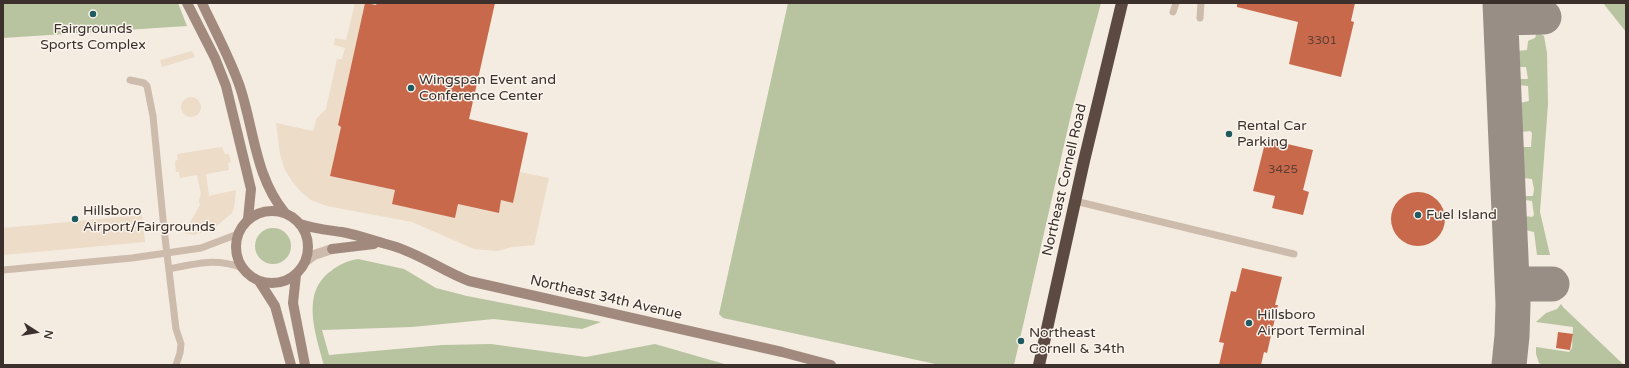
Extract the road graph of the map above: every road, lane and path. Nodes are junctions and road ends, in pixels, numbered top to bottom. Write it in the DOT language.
graph roads {
  1 [pos="187,3"];
  2 [pos="202,3"];
  3 [pos="1122,3"];
  4 [pos="1176,3"];
  5 [pos="1201,3"];
  6 [pos="1173,12"];
  7 [pos="1200,18"];
  8 [pos="130,80"];
  9 [pos="1075,201"];
  10 [pos="285,213"];
  11 [pos="248,219"];
  12 [pos="300,224"];
  13 [pos="238,234"];
  14 [pos="380,243"];
  15 [pos="166,252"];
  16 [pos="1294,254"];
  17 [pos="306,261"];
  18 [pos="243,268"];
  19 [pos="169,269"];
  20 [pos="3,270"];
  21 [pos="296,275"];
  22 [pos="259,281"];
  23 [pos="176,365"];
  24 [pos="291,365"];
  25 [pos="305,365"];
  26 [pos="831,365"];
  27 [pos="1039,365"];
  1 -- 11 [label="street"];
  2 -- 10 [label="street"];
  3 -- 9 [label="highway, Northeast Cornell Road"];
  4 -- 6 [label="lane"];
  5 -- 7 [label="lane"];
  8 -- 15 [label="lane"];
  9 -- 16 [label="lane"];
  9 -- 27 [label="highway, Northeast Cornell Road"];
  10 -- 11 [label="street"];
  10 -- 12 [label="street"];
  11 -- 13 [label="street"];
  12 -- 14 [label="street, Northeast 34th Avenue"];
  12 -- 17 [label="street"];
  13 -- 15 [label="lane"];
  13 -- 18 [label="street"];
  14 -- 17 [label="street, Northeast 34th Avenue"];
  14 -- 26 [label="street, Northeast 34th Avenue"];
  15 -- 19 [label="lane"];
  15 -- 20 [label="lane"];
  17 -- 21 [label="street"];
  18 -- 19 [label="lane"];
  18 -- 22 [label="street"];
  19 -- 23 [label="lane"];
  21 -- 22 [label="street"];
  21 -- 25 [label="street"];
  22 -- 24 [label="street"];
}
